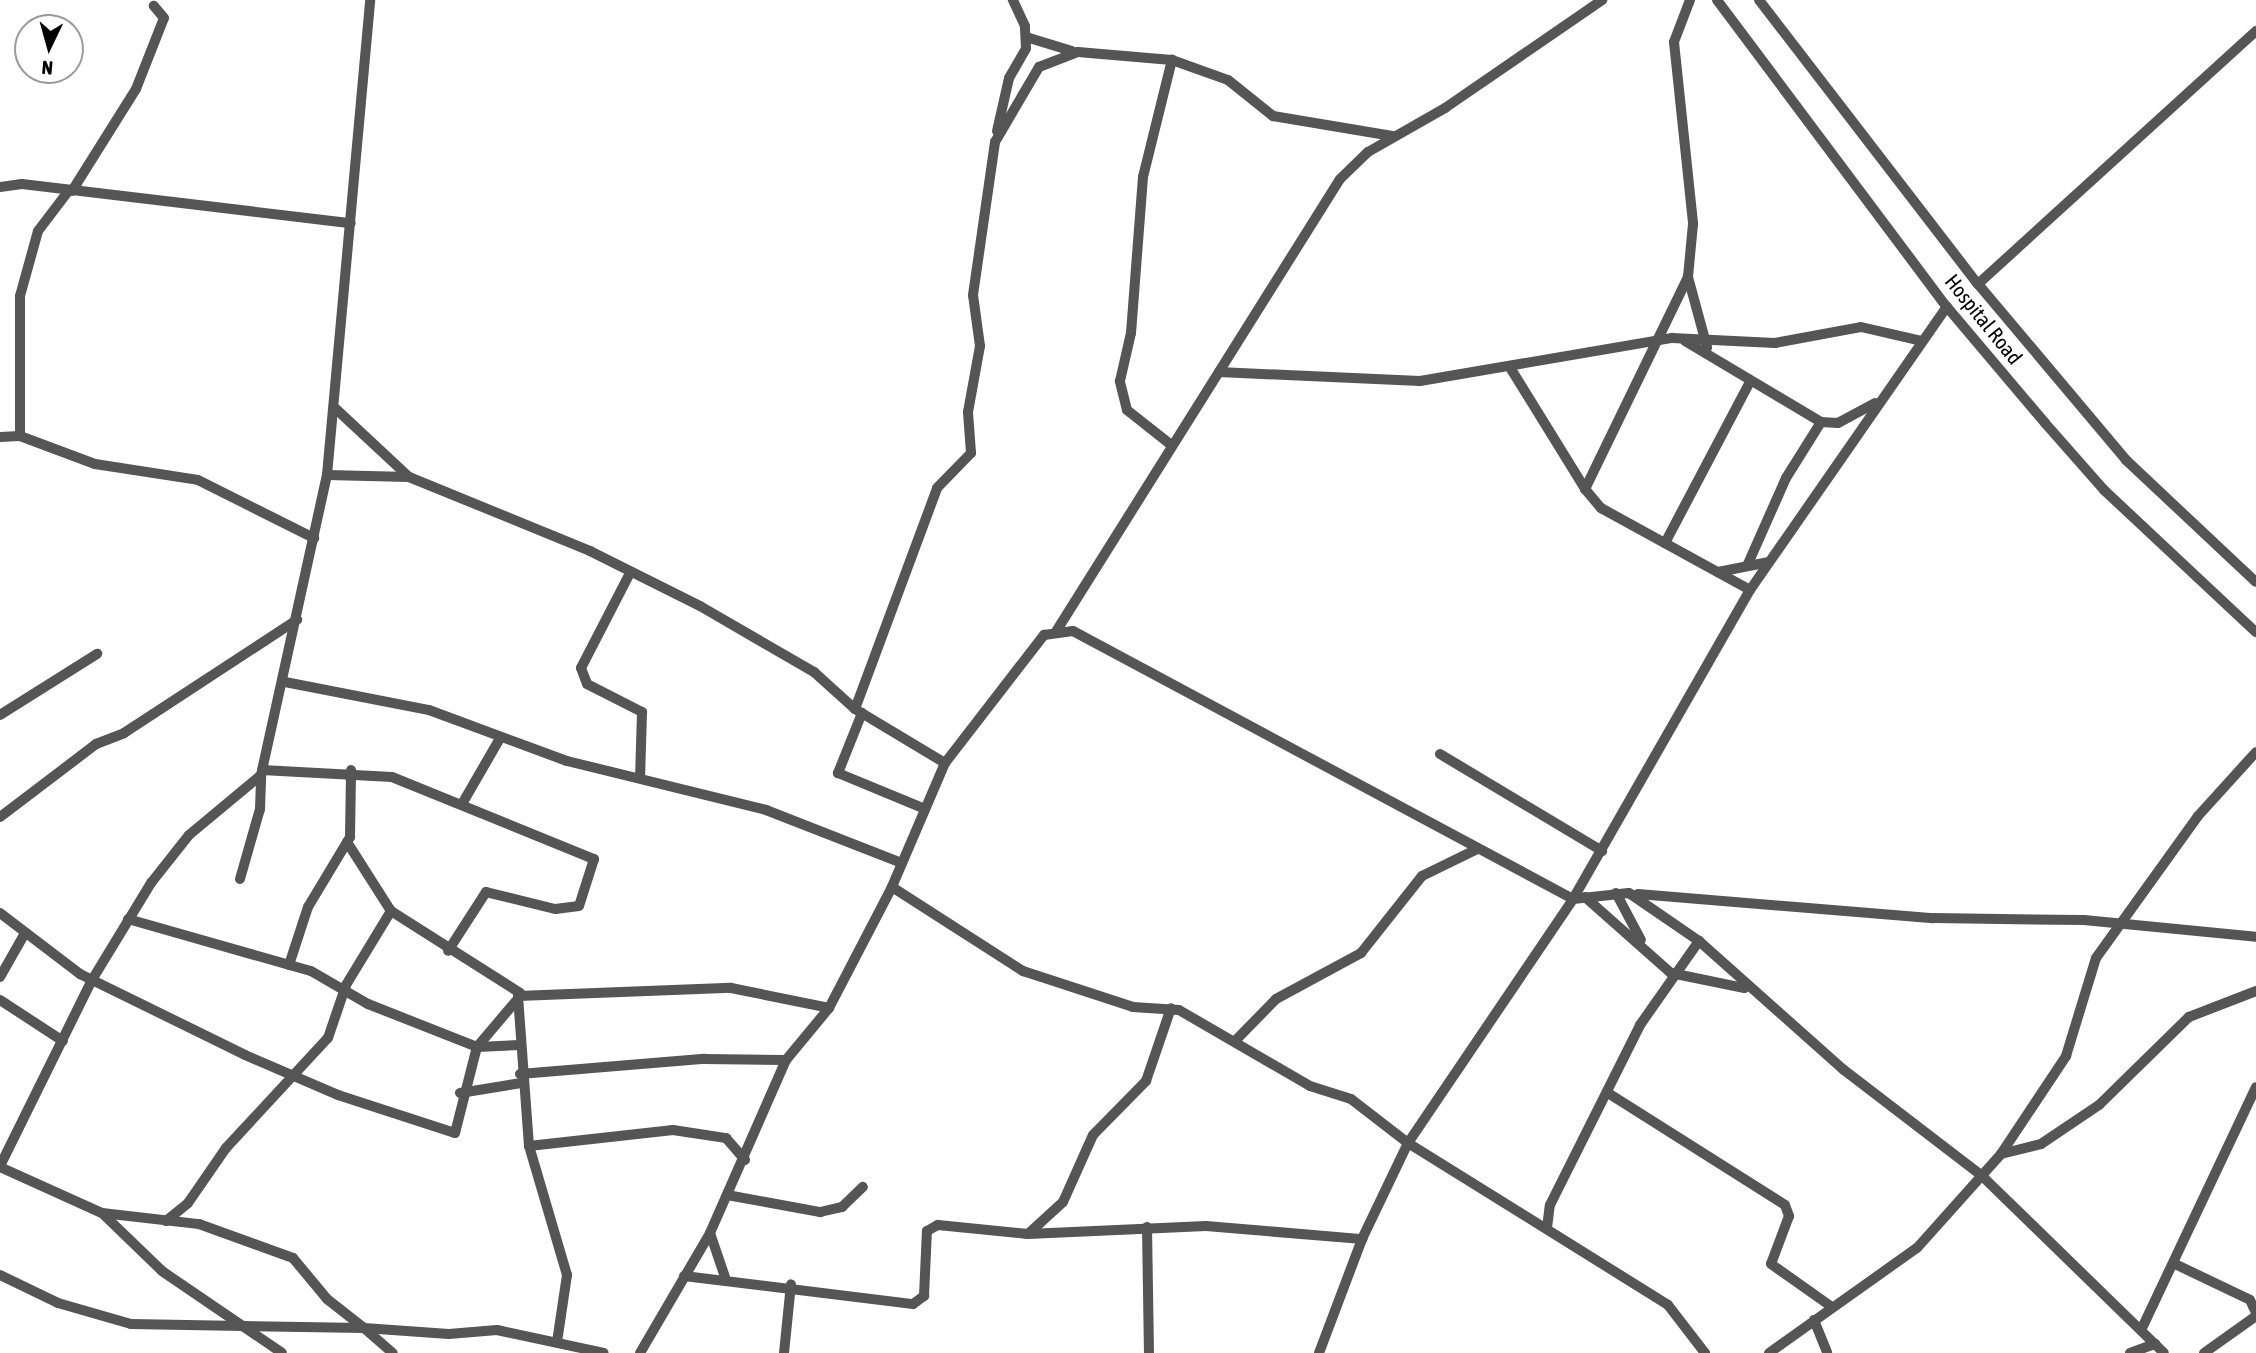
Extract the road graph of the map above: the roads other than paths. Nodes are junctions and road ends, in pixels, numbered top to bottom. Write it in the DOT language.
graph roads {
  1 [pos="370,0"];
  2 [pos="1013,0"];
  3 [pos="1602,0"];
  4 [pos="1690,0"];
  5 [pos="1717,0"];
  6 [pos="1759,0"];
  7 [pos="151,2"];
  8 [pos="2256,31"];
  9 [pos="1026,37"];
  10 [pos="1078,52"];
  11 [pos="1172,60"];
  12 [pos="1392,136"];
  13 [pos="995,142"];
  14 [pos="0,187"];
  15 [pos="70,192"];
  16 [pos="351,223"];
  17 [pos="1688,277"];
  18 [pos="1978,284"];
  19 [pos="1947,307"];
  20 [pos="1681,339"];
  21 [pos="1705,340"];
  22 [pos="1922,341"];
  23 [pos="1656,342"];
  24 [pos="1710,356"];
  25 [pos="1511,369"];
  26 [pos="1219,372"];
  27 [pos="1749,384"];
  28 [pos="1880,400"];
  29 [pos="336,409"];
  30 [pos="1821,422"];
  31 [pos="20,436"];
  32 [pos="0,438"];
  33 [pos="1170,444"];
  34 [pos="327,475"];
  35 [pos="409,477"];
  36 [pos="1585,489"];
  37 [pos="314,538"];
  38 [pos="1665,543"];
  39 [pos="1769,562"];
  40 [pos="1747,566"];
  41 [pos="1718,572"];
  42 [pos="630,573"];
  43 [pos="2256,582"];
  44 [pos="1750,590"];
  45 [pos="297,620"];
  46 [pos="1057,630"];
  47 [pos="2256,632"];
  48 [pos="97,654"];
  49 [pos="285,682"];
  50 [pos="858,711"];
  51 [pos="0,715"];
  52 [pos="499,740"];
  53 [pos="2256,752"];
  54 [pos="1440,754"];
  55 [pos="945,763"];
  56 [pos="351,770"];
  57 [pos="262,772"];
  58 [pos="639,778"];
  59 [pos="462,804"];
  60 [pos="925,809"];
  61 [pos="0,817"];
  62 [pos="347,842"];
  63 [pos="1477,849"];
  64 [pos="1602,851"];
  65 [pos="902,863"];
  66 [pos="240,879"];
  67 [pos="892,887"];
  68 [pos="1616,893"];
  69 [pos="1629,893"];
  70 [pos="1579,898"];
  71 [pos="391,911"];
  72 [pos="0,914"];
  73 [pos="128,919"];
  74 [pos="2120,923"];
  75 [pos="25,933"];
  76 [pos="2256,937"];
  77 [pos="1699,941"];
  78 [pos="1644,945"];
  79 [pos="448,951"];
  80 [pos="289,965"];
  81 [pos="1671,973"];
  82 [pos="0,977"];
  83 [pos="92,980"];
  84 [pos="2256,990"];
  85 [pos="1750,991"];
  86 [pos="344,992"];
  87 [pos="518,997"];
  88 [pos="0,1000"];
  89 [pos="829,1008"];
  90 [pos="1171,1008"];
  91 [pos="1236,1040"];
  92 [pos="63,1041"];
  93 [pos="519,1045"];
  94 [pos="477,1047"];
  95 [pos="786,1060"];
  96 [pos="294,1078"];
  97 [pos="521,1078"];
  98 [pos="2256,1087"];
  99 [pos="460,1093"];
  100 [pos="1608,1093"];
  101 [pos="1408,1143"];
  102 [pos="529,1146"];
  103 [pos="2001,1154"];
  104 [pos="745,1160"];
  105 [pos="0,1166"];
  106 [pos="1981,1175"];
  107 [pos="863,1187"];
  108 [pos="727,1195"];
  109 [pos="1550,1205"];
  110 [pos="102,1213"];
  111 [pos="1055,1213"];
  112 [pos="1532,1219"];
  113 [pos="165,1221"];
  114 [pos="1147,1227"];
  115 [pos="1548,1228"];
  116 [pos="1063,1231"];
  117 [pos="710,1233"];
  118 [pos="1028,1234"];
  119 [pos="1362,1239"];
  120 [pos="2175,1264"];
  121 [pos="0,1275"];
  122 [pos="684,1276"];
  123 [pos="725,1278"];
  124 [pos="791,1284"];
  125 [pos="2253,1301"];
  126 [pos="1832,1307"];
  127 [pos="2256,1315"];
  128 [pos="1814,1320"];
  129 [pos="2143,1326"];
  130 [pos="364,1328"];
  131 [pos="248,1329"];
  132 [pos="557,1342"];
  133 [pos="2155,1344"];
  134 [pos="282,1353"];
  135 [pos="393,1353"];
  136 [pos="604,1353"];
  137 [pos="640,1353"];
  138 [pos="784,1353"];
  139 [pos="1149,1353"];
  140 [pos="1319,1353"];
  141 [pos="1705,1353"];
  142 [pos="1769,1353"];
  143 [pos="1827,1353"];
  144 [pos="2130,1353"];
  145 [pos="2164,1353"];
  146 [pos="2204,1353"];
  1 -- 16 [label="street"];
  2 -- 9 [label="street"];
  3 -- 12 [label="street"];
  4 -- 17 [label="street"];
  5 -- 19 [label="street, Hospital Road"];
  6 -- 18 [label="street"];
  7 -- 15 [label="street"];
  8 -- 18 [label="street"];
  9 -- 10 [label="street"];
  9 -- 13 [label="street"];
  10 -- 11 [label="street"];
  10 -- 13 [label="street"];
  11 -- 12 [label="street"];
  11 -- 33 [label="street"];
  12 -- 26 [label="street"];
  13 -- 50 [label="street"];
  14 -- 15 [label="street"];
  15 -- 16 [label="street"];
  15 -- 31 [label="street"];
  16 -- 29 [label="street"];
  17 -- 21 [label="street"];
  17 -- 23 [label="street"];
  18 -- 43 [label="street"];
  19 -- 22 [label="street"];
  19 -- 47 [label="street, Hospital Road"];
  20 -- 21 [label="street"];
  20 -- 23 [label="street"];
  20 -- 24 [label="street"];
  21 -- 22 [label="street"];
  21 -- 24 [label="street"];
  22 -- 28 [label="street"];
  23 -- 25 [label="street"];
  23 -- 36 [label="street"];
  24 -- 27 [label="street"];
  25 -- 26 [label="street"];
  25 -- 36 [label="street"];
  26 -- 33 [label="street"];
  27 -- 30 [label="street"];
  27 -- 38 [label="street"];
  28 -- 30 [label="street"];
  28 -- 39 [label="street"];
  29 -- 34 [label="street"];
  29 -- 35 [label="street"];
  30 -- 40 [label="street"];
  31 -- 32 [label="street"];
  31 -- 37 [label="street"];
  33 -- 46 [label="street"];
  34 -- 35 [label="street"];
  34 -- 37 [label="street"];
  35 -- 42 [label="street"];
  36 -- 38 [label="street"];
  37 -- 45 [label="street"];
  38 -- 41 [label="street"];
  39 -- 40 [label="street"];
  39 -- 44 [label="street"];
  40 -- 41 [label="street"];
  41 -- 44 [label="street"];
  42 -- 50 [label="street"];
  42 -- 58 [label="street"];
  44 -- 64 [label="street"];
  45 -- 49 [label="street"];
  45 -- 61 [label="street"];
  46 -- 55 [label="street"];
  46 -- 63 [label="street"];
  48 -- 51 [label="street"];
  49 -- 52 [label="street"];
  49 -- 57 [label="street"];
  50 -- 55 [label="street"];
  50 -- 60 [label="street"];
  52 -- 58 [label="street"];
  52 -- 59 [label="street"];
  53 -- 74 [label="street"];
  54 -- 64 [label="street"];
  55 -- 60 [label="street"];
  56 -- 57 [label="street"];
  56 -- 59 [label="street"];
  56 -- 62 [label="street"];
  57 -- 66 [label="street"];
  57 -- 73 [label="street"];
  58 -- 65 [label="street"];
  59 -- 79 [label="street"];
  60 -- 65 [label="street"];
  62 -- 71 [label="street"];
  62 -- 80 [label="street"];
  63 -- 70 [label="street"];
  63 -- 91 [label="street"];
  64 -- 70 [label="street"];
  65 -- 67 [label="street"];
  67 -- 89 [label="street"];
  67 -- 90 [label="street"];
  68 -- 69 [label="street"];
  68 -- 70 [label="street"];
  68 -- 78 [label="street"];
  69 -- 74 [label="street"];
  69 -- 77 [label="street"];
  70 -- 78 [label="street"];
  70 -- 101 [label="street"];
  71 -- 79 [label="street"];
  71 -- 86 [label="street"];
  72 -- 75 [label="street"];
  73 -- 80 [label="street"];
  73 -- 83 [label="street"];
  74 -- 76 [label="street"];
  74 -- 103 [label="street"];
  75 -- 82 [label="street"];
  75 -- 83 [label="street"];
  77 -- 81 [label="street"];
  77 -- 85 [label="street"];
  78 -- 81 [label="street"];
  79 -- 87 [label="street"];
  80 -- 86 [label="street"];
  81 -- 85 [label="street"];
  81 -- 100 [label="street"];
  83 -- 92 [label="street"];
  83 -- 96 [label="street"];
  84 -- 103 [label="street"];
  85 -- 106 [label="street"];
  86 -- 94 [label="street"];
  86 -- 96 [label="street"];
  87 -- 89 [label="street"];
  87 -- 93 [label="street"];
  87 -- 94 [label="street"];
  88 -- 92 [label="street"];
  89 -- 95 [label="street"];
  90 -- 91 [label="street"];
  90 -- 111 [label="street"];
  91 -- 101 [label="street"];
  92 -- 105 [label="street"];
  93 -- 94 [label="street"];
  93 -- 97 [label="street"];
  94 -- 99 [label="street"];
  95 -- 97 [label="street"];
  95 -- 104 [label="street"];
  96 -- 99 [label="street"];
  96 -- 113 [label="street"];
  97 -- 99 [label="street"];
  97 -- 102 [label="street"];
  98 -- 120 [label="street"];
  100 -- 109 [label="street"];
  100 -- 126 [label="street"];
  101 -- 112 [label="street"];
  101 -- 119 [label="street"];
  102 -- 104 [label="street"];
  102 -- 132 [label="street"];
  103 -- 106 [label="street"];
  104 -- 108 [label="street"];
  105 -- 110 [label="street"];
  106 -- 126 [label="street"];
  106 -- 129 [label="street"];
  107 -- 108 [label="street"];
  108 -- 117 [label="street"];
  109 -- 112 [label="street"];
  109 -- 115 [label="street"];
  110 -- 113 [label="street"];
  110 -- 131 [label="street"];
  111 -- 116 [label="street"];
  111 -- 118 [label="street"];
  112 -- 115 [label="street"];
  113 -- 130 [label="street"];
  114 -- 116 [label="street"];
  114 -- 119 [label="street"];
  114 -- 139 [label="street"];
  115 -- 141 [label="street"];
  116 -- 118 [label="street"];
  117 -- 122 [label="street"];
  117 -- 123 [label="street"];
  118 -- 124 [label="street"];
  119 -- 140 [label="street"];
  120 -- 125 [label="street"];
  120 -- 129 [label="street"];
  121 -- 131 [label="street"];
  122 -- 123 [label="street"];
  122 -- 137 [label="street"];
  123 -- 124 [label="street"];
  124 -- 138 [label="street"];
  125 -- 127 [label="street"];
  126 -- 128 [label="street"];
  127 -- 146 [label="street"];
  128 -- 142 [label="street"];
  128 -- 143 [label="street"];
  129 -- 133 [label="street"];
  130 -- 131 [label="street"];
  130 -- 132 [label="street"];
  130 -- 135 [label="street"];
  131 -- 134 [label="street"];
  132 -- 136 [label="street"];
  133 -- 144 [label="street"];
  133 -- 145 [label="street"];
}
